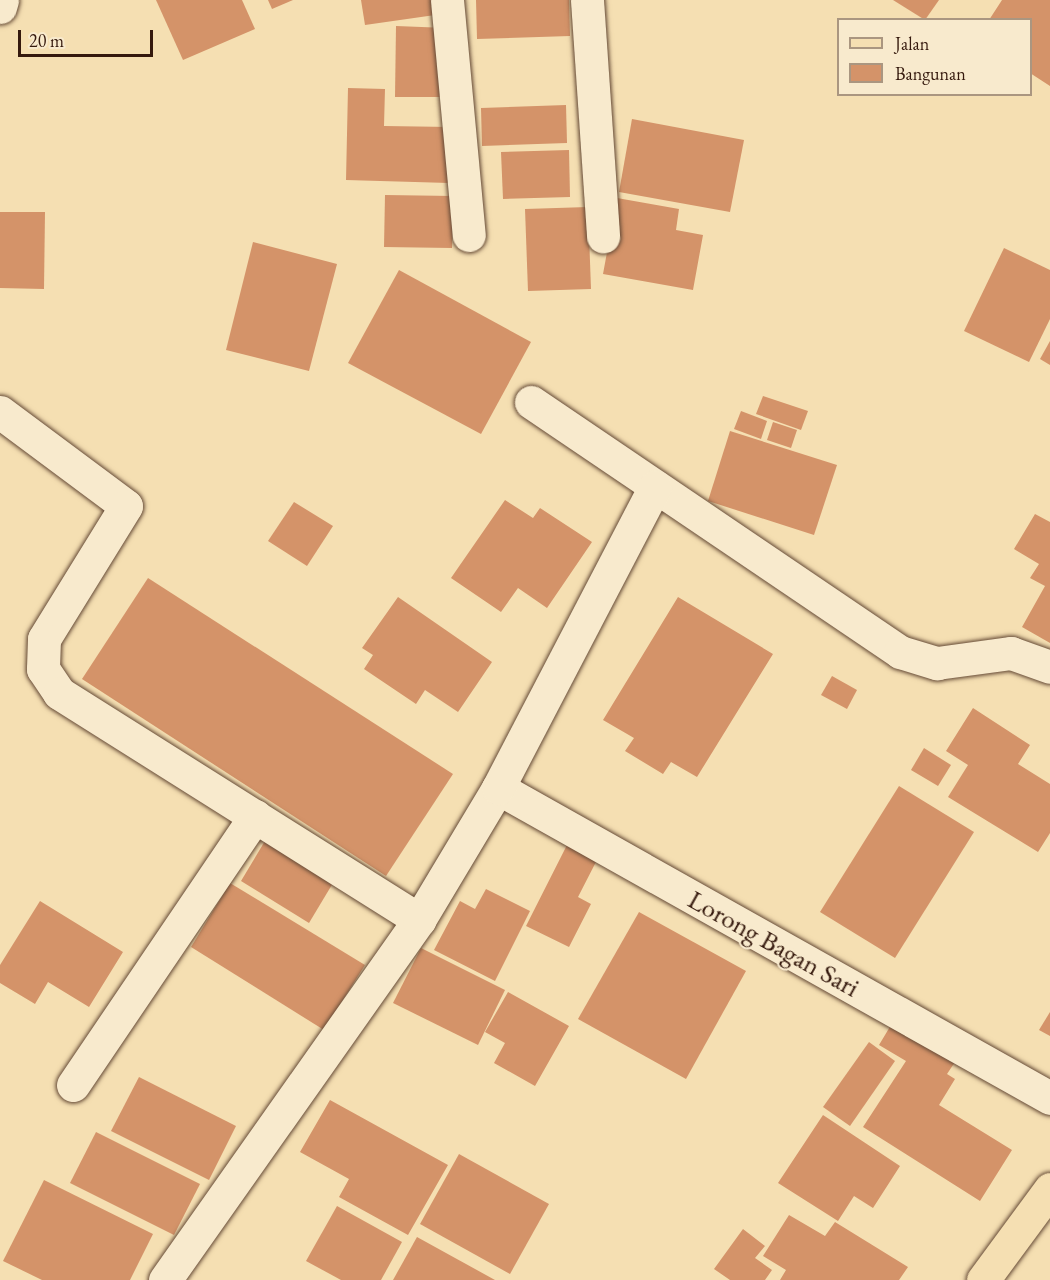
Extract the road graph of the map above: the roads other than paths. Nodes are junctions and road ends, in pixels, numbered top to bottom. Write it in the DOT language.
graph roads {
  1 [pos="2,0"];
  2 [pos="447,0"];
  3 [pos="587,0"];
  4 [pos="0,7"];
  5 [pos="469,235"];
  6 [pos="603,236"];
  7 [pos="531,402"];
  8 [pos="0,412"];
  9 [pos="655,486"];
  10 [pos="1050,667"];
  11 [pos="498,789"];
  12 [pos="255,816"];
  13 [pos="418,920"];
  14 [pos="73,1085"];
  15 [pos="1050,1098"];
  16 [pos="1050,1189"];
  17 [pos="165,1280"];
  18 [pos="983,1280"];
  1 -- 4 [label="street"];
  2 -- 5 [label="street"];
  3 -- 6 [label="street"];
  7 -- 9 [label="street"];
  8 -- 12 [label="street"];
  9 -- 10 [label="street"];
  9 -- 11 [label="street"];
  11 -- 13 [label="street"];
  11 -- 15 [label="street, Lorong Bagan Sari"];
  12 -- 13 [label="street"];
  12 -- 14 [label="street"];
  13 -- 17 [label="street"];
  16 -- 18 [label="main road"];
}
